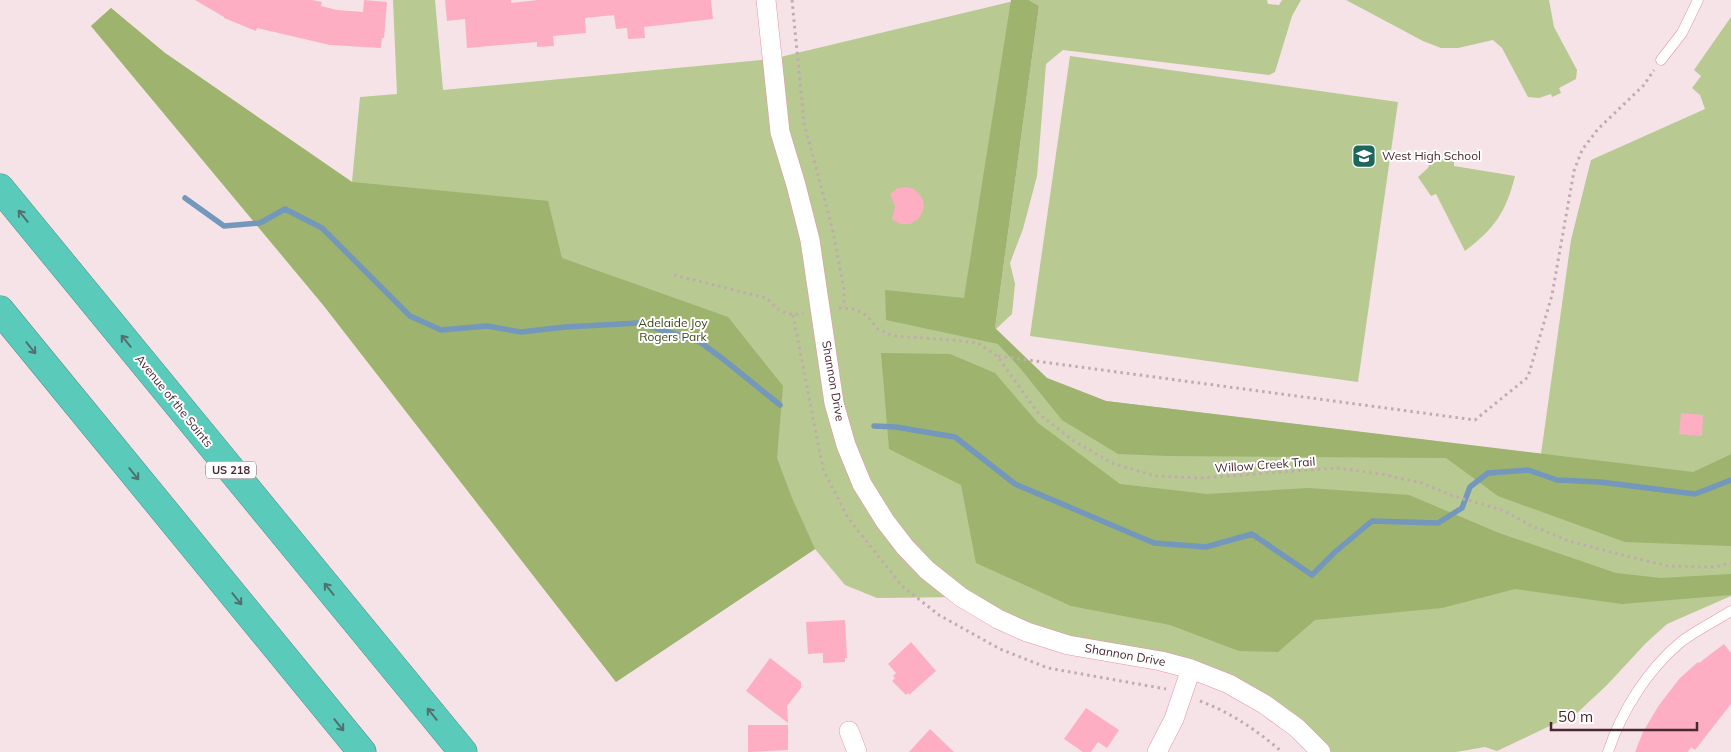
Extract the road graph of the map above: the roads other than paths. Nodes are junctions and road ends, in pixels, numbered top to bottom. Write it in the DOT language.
graph roads {
  1 [pos="766,0"];
  2 [pos="1698,0"];
  3 [pos="1661,60"];
  4 [pos="0,188"];
  5 [pos="0,310"];
  6 [pos="1731,611"];
  7 [pos="1191,669"];
  8 [pos="849,730"];
  9 [pos="362,752"];
  10 [pos="463,752"];
  11 [pos="857,752"];
  12 [pos="1157,752"];
  13 [pos="1321,752"];
  14 [pos="1608,752"];
  1 -- 7 [label="street, Shannon Drive"];
  2 -- 3 [label="lane"];
  10 -- 4 [label="highway, Avenue of the Saints / US 218, one-way"];
  5 -- 9 [label="highway, one-way"];
  6 -- 14 [label="lane"];
  7 -- 12 [label="street"];
  7 -- 13 [label="street, Shannon Drive"];
  8 -- 11 [label="street"];
}
